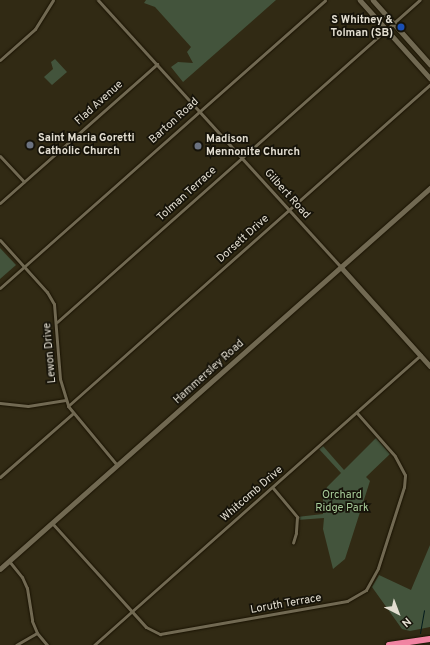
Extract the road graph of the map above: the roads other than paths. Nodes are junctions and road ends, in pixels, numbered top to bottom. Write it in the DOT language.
graph roads {
  1 [pos="53,0"];
  2 [pos="98,0"];
  3 [pos="325,0"];
  4 [pos="360,0"];
  5 [pos="373,0"];
  6 [pos="420,0"];
  7 [pos="394,24"];
  8 [pos="387,30"];
  9 [pos="0,60"];
  10 [pos="157,64"];
  11 [pos="430,64"];
  12 [pos="430,78"];
  13 [pos="430,85"];
  14 [pos="199,111"];
  15 [pos="0,156"];
  16 [pos="242,158"];
  17 [pos="24,182"];
  18 [pos="430,188"];
  19 [pos="0,203"];
  20 [pos="289,210"];
  21 [pos="0,240"];
  22 [pos="24,266"];
  23 [pos="341,267"];
  24 [pos="0,288"];
  25 [pos="57,322"];
  26 [pos="421,355"];
  27 [pos="430,366"];
  28 [pos="66,400"];
  29 [pos="0,403"];
  30 [pos="68,406"];
  31 [pos="357,413"];
  32 [pos="72,414"];
  33 [pos="117,465"];
  34 [pos="0,477"];
  35 [pos="273,488"];
  36 [pos="52,523"];
  37 [pos="293,543"];
  38 [pos="9,561"];
  39 [pos="0,569"];
  40 [pos="132,612"];
  41 [pos="37,633"];
  42 [pos="430,639"];
  43 [pos="16,645"];
  44 [pos="47,645"];
  45 [pos="94,645"];
  46 [pos="389,645"];
  1 -- 9 [label="street"];
  2 -- 10 [label="street, Gilbert Road"];
  3 -- 14 [label="street, Barton Road"];
  4 -- 8 [label="street"];
  5 -- 7 [label="street"];
  6 -- 7 [label="street, Tolman Terrace"];
  7 -- 8 [label="street, Tolman Terrace"];
  7 -- 11 [label="street"];
  8 -- 12 [label="street"];
  8 -- 16 [label="street, Tolman Terrace"];
  10 -- 14 [label="street, Gilbert Road"];
  10 -- 17 [label="street, Flad Avenue"];
  13 -- 20 [label="street, Dorsett Drive"];
  14 -- 16 [label="street, Gilbert Road"];
  14 -- 22 [label="street, Barton Road"];
  15 -- 17 [label="street"];
  16 -- 20 [label="street, Gilbert Road"];
  16 -- 25 [label="street, Tolman Terrace"];
  17 -- 19 [label="street, Flad Avenue"];
  18 -- 23 [label="street, Hammersley Road"];
  20 -- 23 [label="street, Gilbert Road"];
  20 -- 30 [label="street, Dorsett Drive"];
  21 -- 22 [label="street, Lewon Drive"];
  22 -- 24 [label="street, Barton Road"];
  22 -- 25 [label="street, Lewon Drive"];
  23 -- 26 [label="street, Gilbert Road"];
  23 -- 33 [label="street, Hammersley Road"];
  25 -- 28 [label="street, Lewon Drive"];
  26 -- 27 [label="street, Gilbert Road"];
  26 -- 31 [label="street, Whitcomb Drive"];
  28 -- 29 [label="street"];
  28 -- 30 [label="street, Lewon Drive"];
  30 -- 32 [label="street, Lewon Drive"];
  31 -- 35 [label="street, Whitcomb Drive"];
  31 -- 40 [label="street, Loruth Terrace"];
  32 -- 33 [label="street, Lewon Drive"];
  32 -- 34 [label="street"];
  33 -- 36 [label="street, Hammersley Road"];
  35 -- 37 [label="street"];
  35 -- 40 [label="street, Whitcomb Drive"];
  36 -- 38 [label="street, Hammersley Road"];
  36 -- 40 [label="street, Loruth Terrace"];
  38 -- 39 [label="street, Hammersley Road"];
  38 -- 41 [label="street"];
  40 -- 45 [label="street, Whitcomb Drive"];
  41 -- 43 [label="street"];
  41 -- 44 [label="street"];
  42 -- 46 [label="highway"];
}
